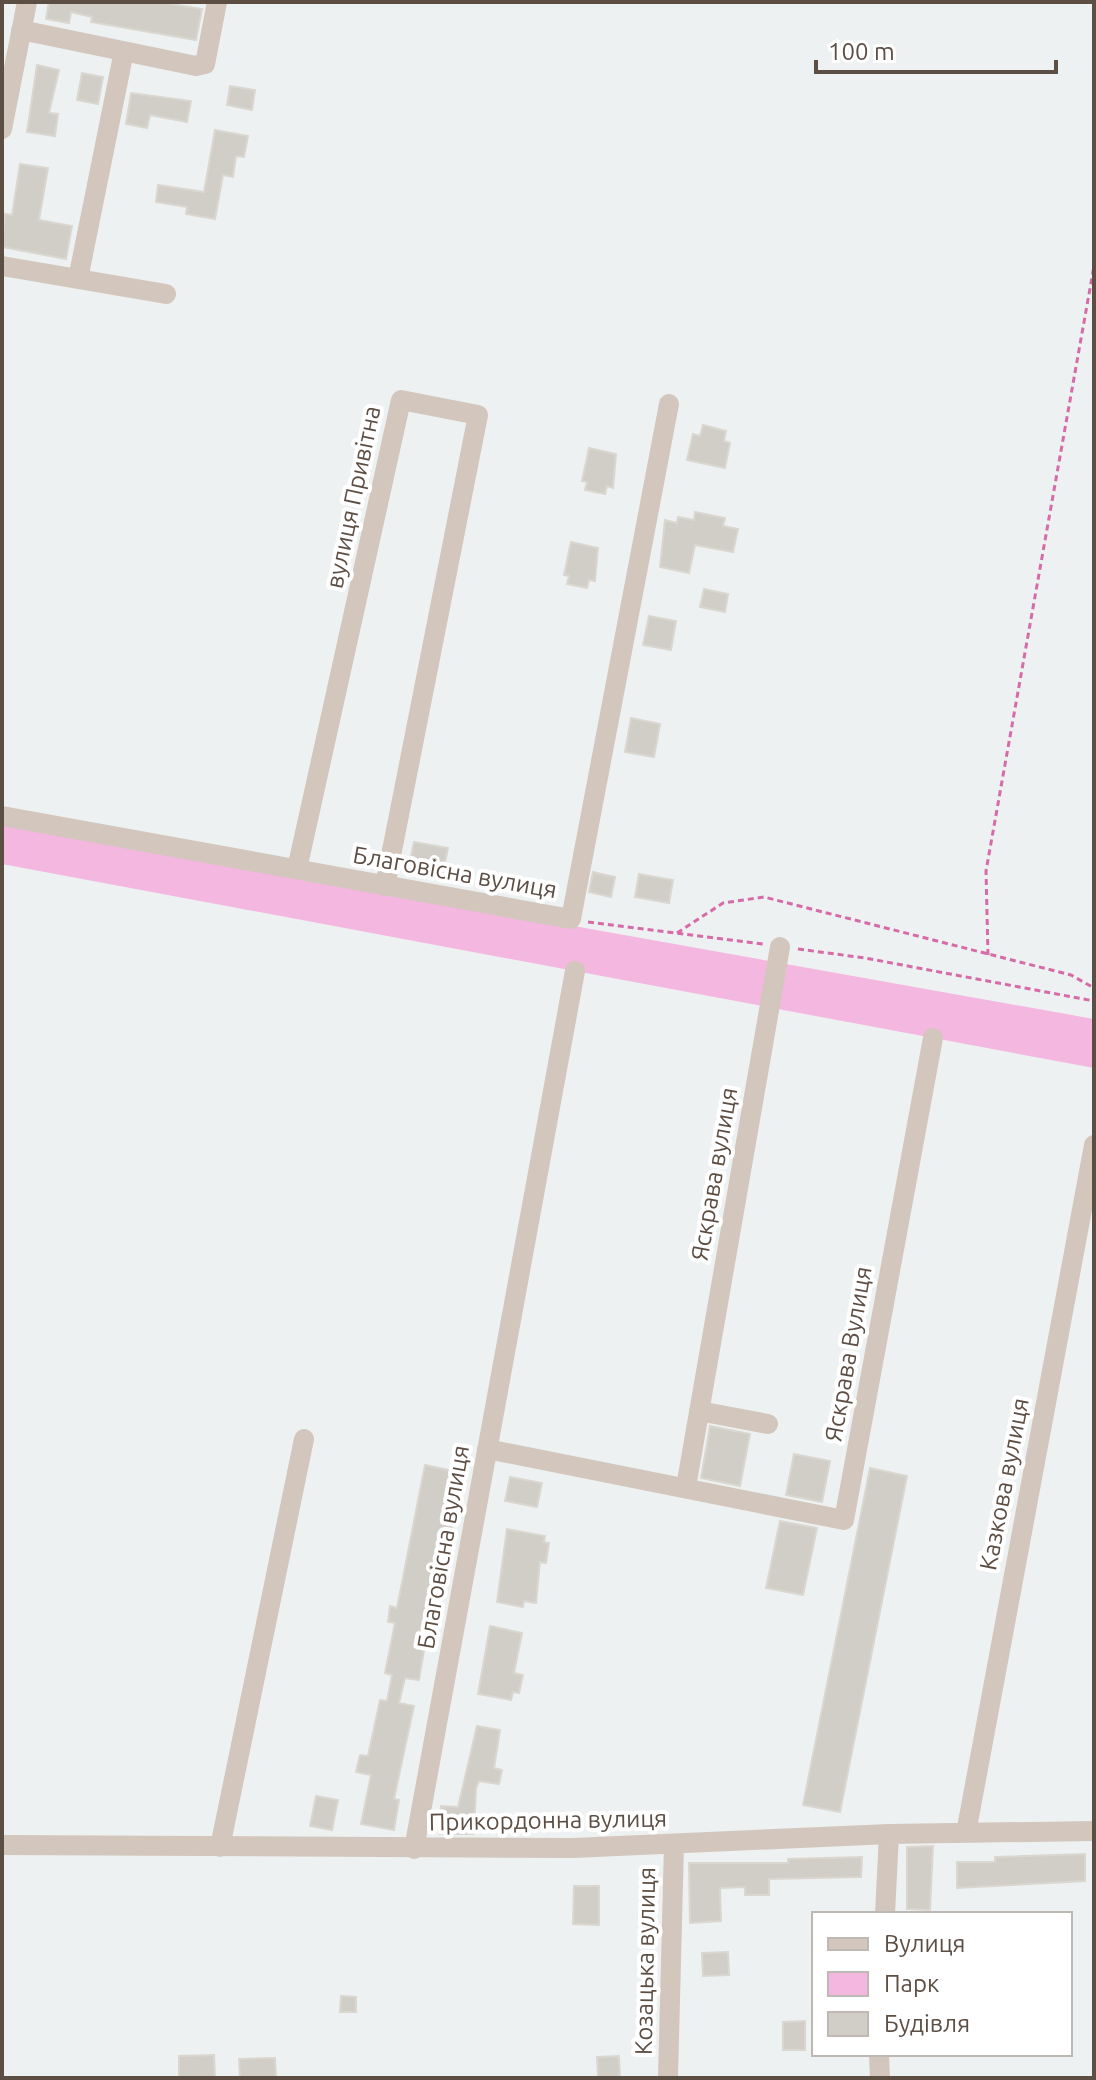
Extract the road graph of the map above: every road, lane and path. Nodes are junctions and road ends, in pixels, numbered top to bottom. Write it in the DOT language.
graph roads {
  1 [pos="27,2"];
  2 [pos="217,2"];
  3 [pos="21,30"];
  4 [pos="124,51"];
  5 [pos="2,129"];
  6 [pos="2,266"];
  7 [pos="1094,266"];
  8 [pos="78,279"];
  9 [pos="166,294"];
  10 [pos="669,404"];
  11 [pos="2,816"];
  12 [pos="297,869"];
  13 [pos="385,886"];
  14 [pos="571,919"];
  15 [pos="677,933"];
  16 [pos="780,947"];
  17 [pos="988,955"];
  18 [pos="575,971"];
  19 [pos="1094,988"];
  20 [pos="1094,1001"];
  21 [pos="933,1038"];
  22 [pos="1094,1145"];
  23 [pos="699,1411"];
  24 [pos="768,1424"];
  25 [pos="304,1439"];
  26 [pos="487,1449"];
  27 [pos="686,1487"];
  28 [pos="1094,1831"];
  29 [pos="966,1833"];
  30 [pos="889,1834"];
  31 [pos="674,1844"];
  32 [pos="2,1845"];
  33 [pos="220,1847"];
  34 [pos="414,1849"];
  35 [pos="885,1912"];
  36 [pos="879,2056"];
  37 [pos="668,2078"];
  38 [pos="880,2078"];
  1 -- 3 [label="street"];
  2 -- 4 [label="street"];
  3 -- 4 [label="street"];
  3 -- 5 [label="street"];
  4 -- 8 [label="street"];
  6 -- 8 [label="street"];
  7 -- 17 [label="path"];
  8 -- 9 [label="street"];
  10 -- 14 [label="street, Благовісна вулиця"];
  11 -- 12 [label="street, Благовісна вулиця"];
  12 -- 13 [label="street, Благовісна вулиця"];
  12 -- 13 [label="street, вулиця Привітна"];
  13 -- 14 [label="street, Благовісна вулиця"];
  14 -- 15 [label="path"];
  15 -- 16 [label="path"];
  15 -- 17 [label="path"];
  16 -- 20 [label="path"];
  16 -- 23 [label="street, Яскрава вулиця"];
  17 -- 19 [label="path"];
  18 -- 26 [label="street, Благовісна вулиця"];
  21 -- 27 [label="street, Яскрава Вулиця"];
  22 -- 29 [label="street, Казкова вулиця"];
  23 -- 24 [label="street"];
  23 -- 27 [label="street, Яскрава вулиця"];
  25 -- 33 [label="street"];
  26 -- 27 [label="street"];
  26 -- 34 [label="street, Благовісна вулиця"];
  28 -- 29 [label="street, Прикордонна вулиця"];
  29 -- 30 [label="street, Прикордонна вулиця"];
  30 -- 31 [label="street, Прикордонна вулиця"];
  30 -- 35 [label="street"];
  31 -- 34 [label="street, Прикордонна вулиця"];
  31 -- 37 [label="street, Козацька вулиця"];
  32 -- 33 [label="street, Прикордонна вулиця"];
  33 -- 34 [label="street, Прикордонна вулиця"];
  36 -- 38 [label="street"];
}
